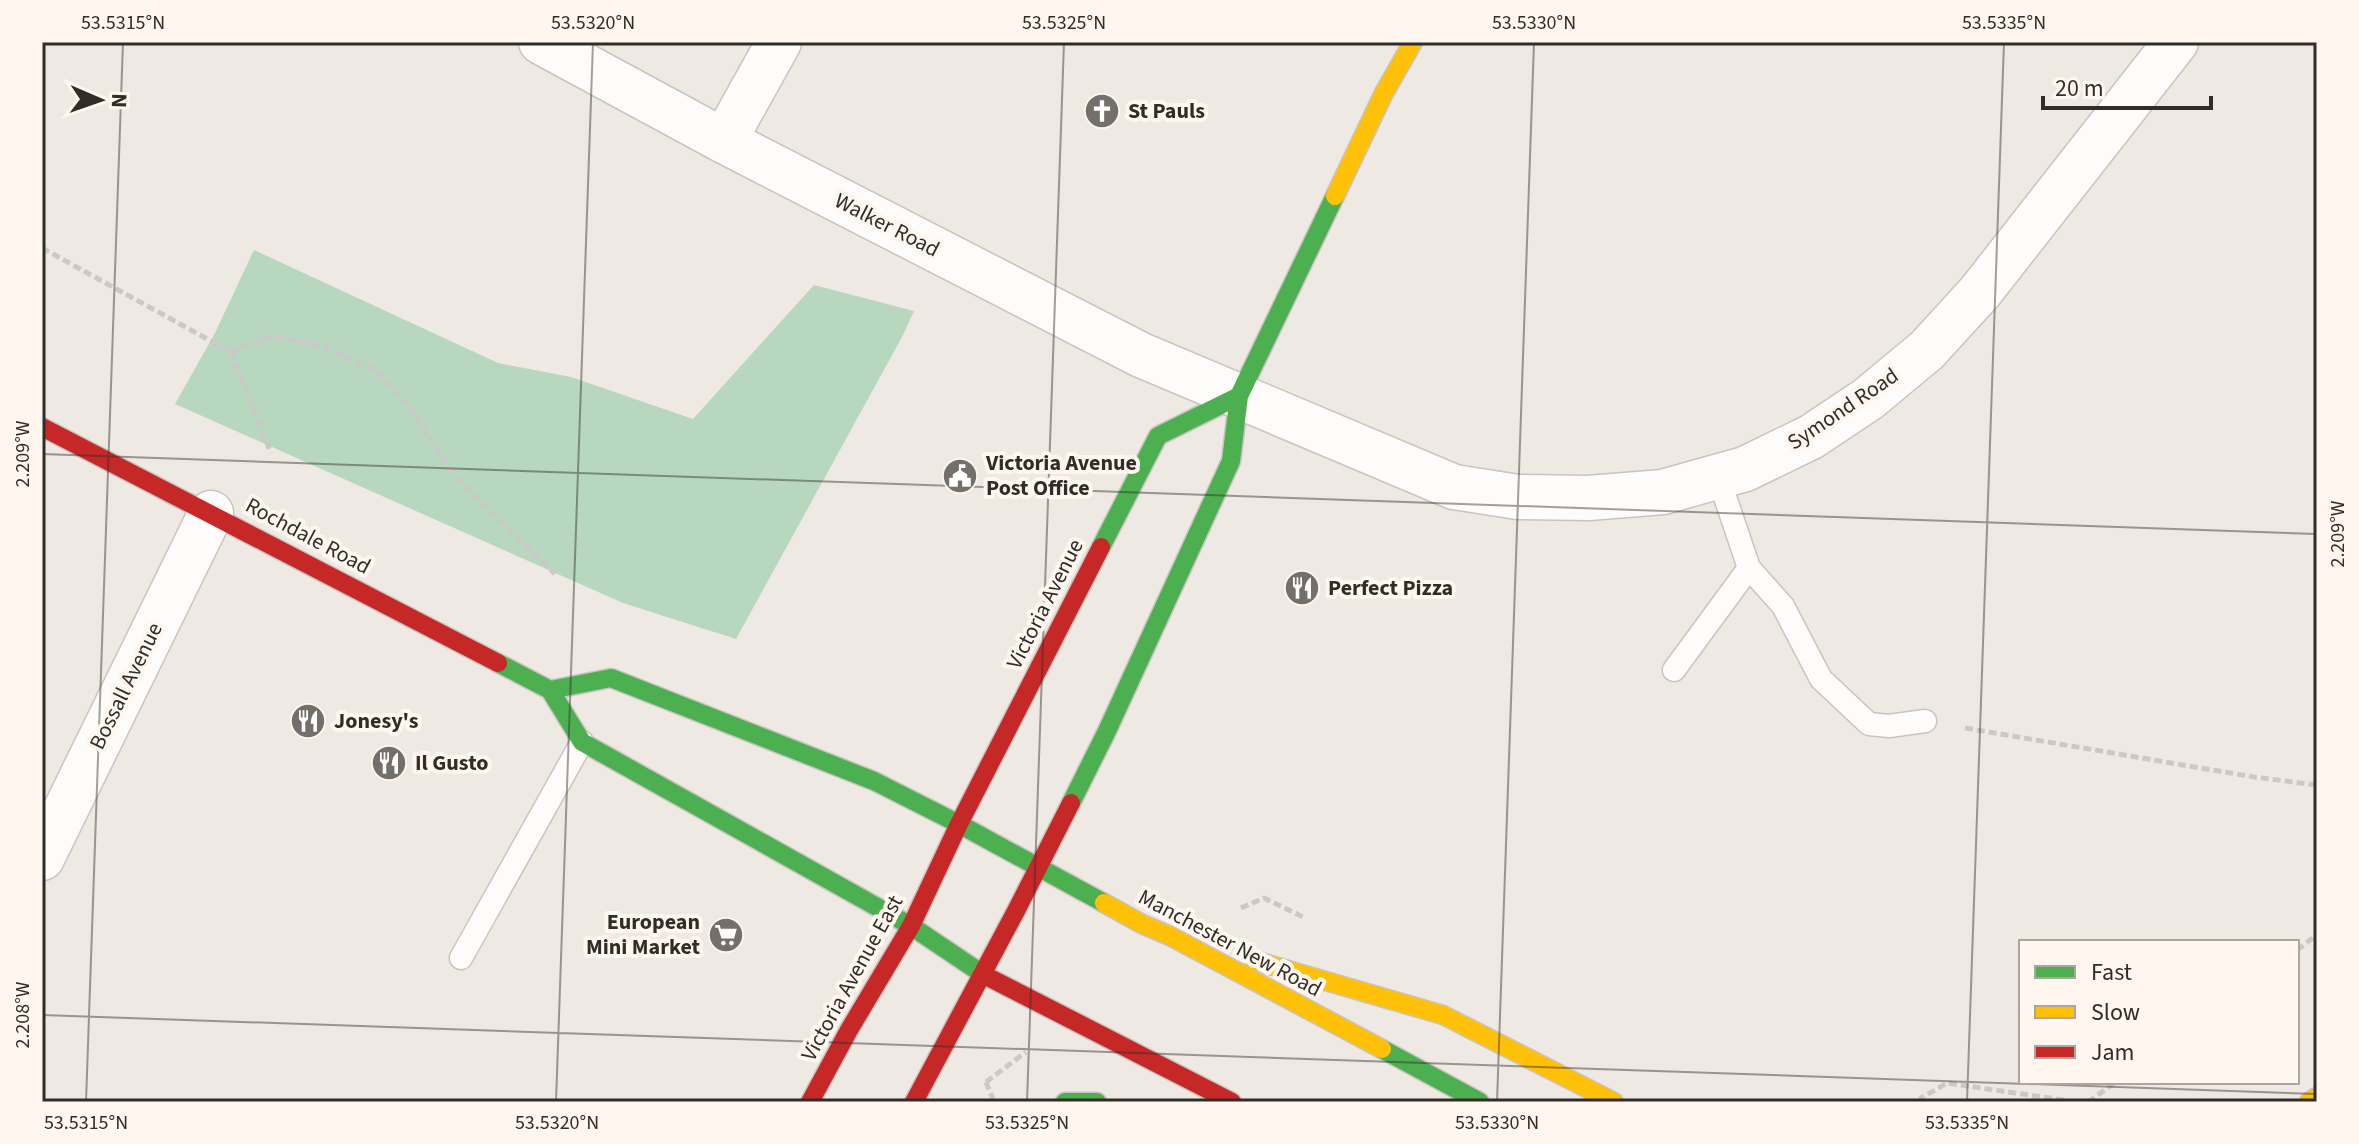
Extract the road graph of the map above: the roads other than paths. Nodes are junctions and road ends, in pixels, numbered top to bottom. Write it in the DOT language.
graph roads {
  1 [pos="541,42"];
  2 [pos="779,42"];
  3 [pos="1413,42"];
  4 [pos="2176,42"];
  5 [pos="724,141"];
  6 [pos="1239,396"];
  7 [pos="42,427"];
  8 [pos="1718,476"];
  9 [pos="211,513"];
  10 [pos="1749,568"];
  11 [pos="1674,670"];
  12 [pos="550,690"];
  13 [pos="1925,721"];
  14 [pos="582,742"];
  15 [pos="959,824"];
  16 [pos="42,858"];
  17 [pos="1039,868"];
  18 [pos="935,876"];
  19 [pos="911,926"];
  20 [pos="1170,936"];
  21 [pos="461,958"];
  22 [pos="982,974"];
  23 [pos="1434,1078"];
  24 [pos="2317,1097"];
  25 [pos="810,1102"];
  26 [pos="914,1102"];
  27 [pos="1065,1102"];
  28 [pos="1097,1102"];
  29 [pos="1232,1102"];
  30 [pos="1448,1102"];
  31 [pos="1480,1102"];
  32 [pos="1614,1102"];
  33 [pos="2309,1102"];
  1 -- 5 [label="street, Walker Road"];
  2 -- 5 [label="street"];
  3 -- 6 [label="main road"];
  4 -- 8 [label="street, Symond Road"];
  5 -- 6 [label="street, Walker Road"];
  6 -- 8 [label="street, Symond Road"];
  6 -- 15 [label="main road, Victoria Avenue"];
  6 -- 17 [label="main road"];
  7 -- 9 [label="main road, Rochdale Road"];
  8 -- 10 [label="lane"];
  9 -- 12 [label="main road, Rochdale Road"];
  9 -- 16 [label="street, Bossall Avenue"];
  10 -- 11 [label="lane"];
  10 -- 13 [label="lane"];
  12 -- 14 [label="main road"];
  12 -- 15 [label="main road"];
  14 -- 19 [label="main road"];
  14 -- 21 [label="lane"];
  15 -- 17 [label="main road, Manchester New Road"];
  15 -- 18 [label="main road, Victoria Avenue"];
  17 -- 20 [label="main road, Manchester New Road"];
  17 -- 22 [label="main road"];
  18 -- 19 [label="main road, Victoria Avenue East"];
  19 -- 22 [label="main road"];
  19 -- 25 [label="main road, Victoria Avenue East"];
  20 -- 23 [label="main road, Manchester New Road"];
  20 -- 32 [label="main road"];
  22 -- 26 [label="main road"];
  22 -- 29 [label="main road"];
  23 -- 30 [label="main road"];
  23 -- 31 [label="main road, Manchester New Road"];
  24 -- 33 [label="main road"];
  27 -- 28 [label="main road"];
}
